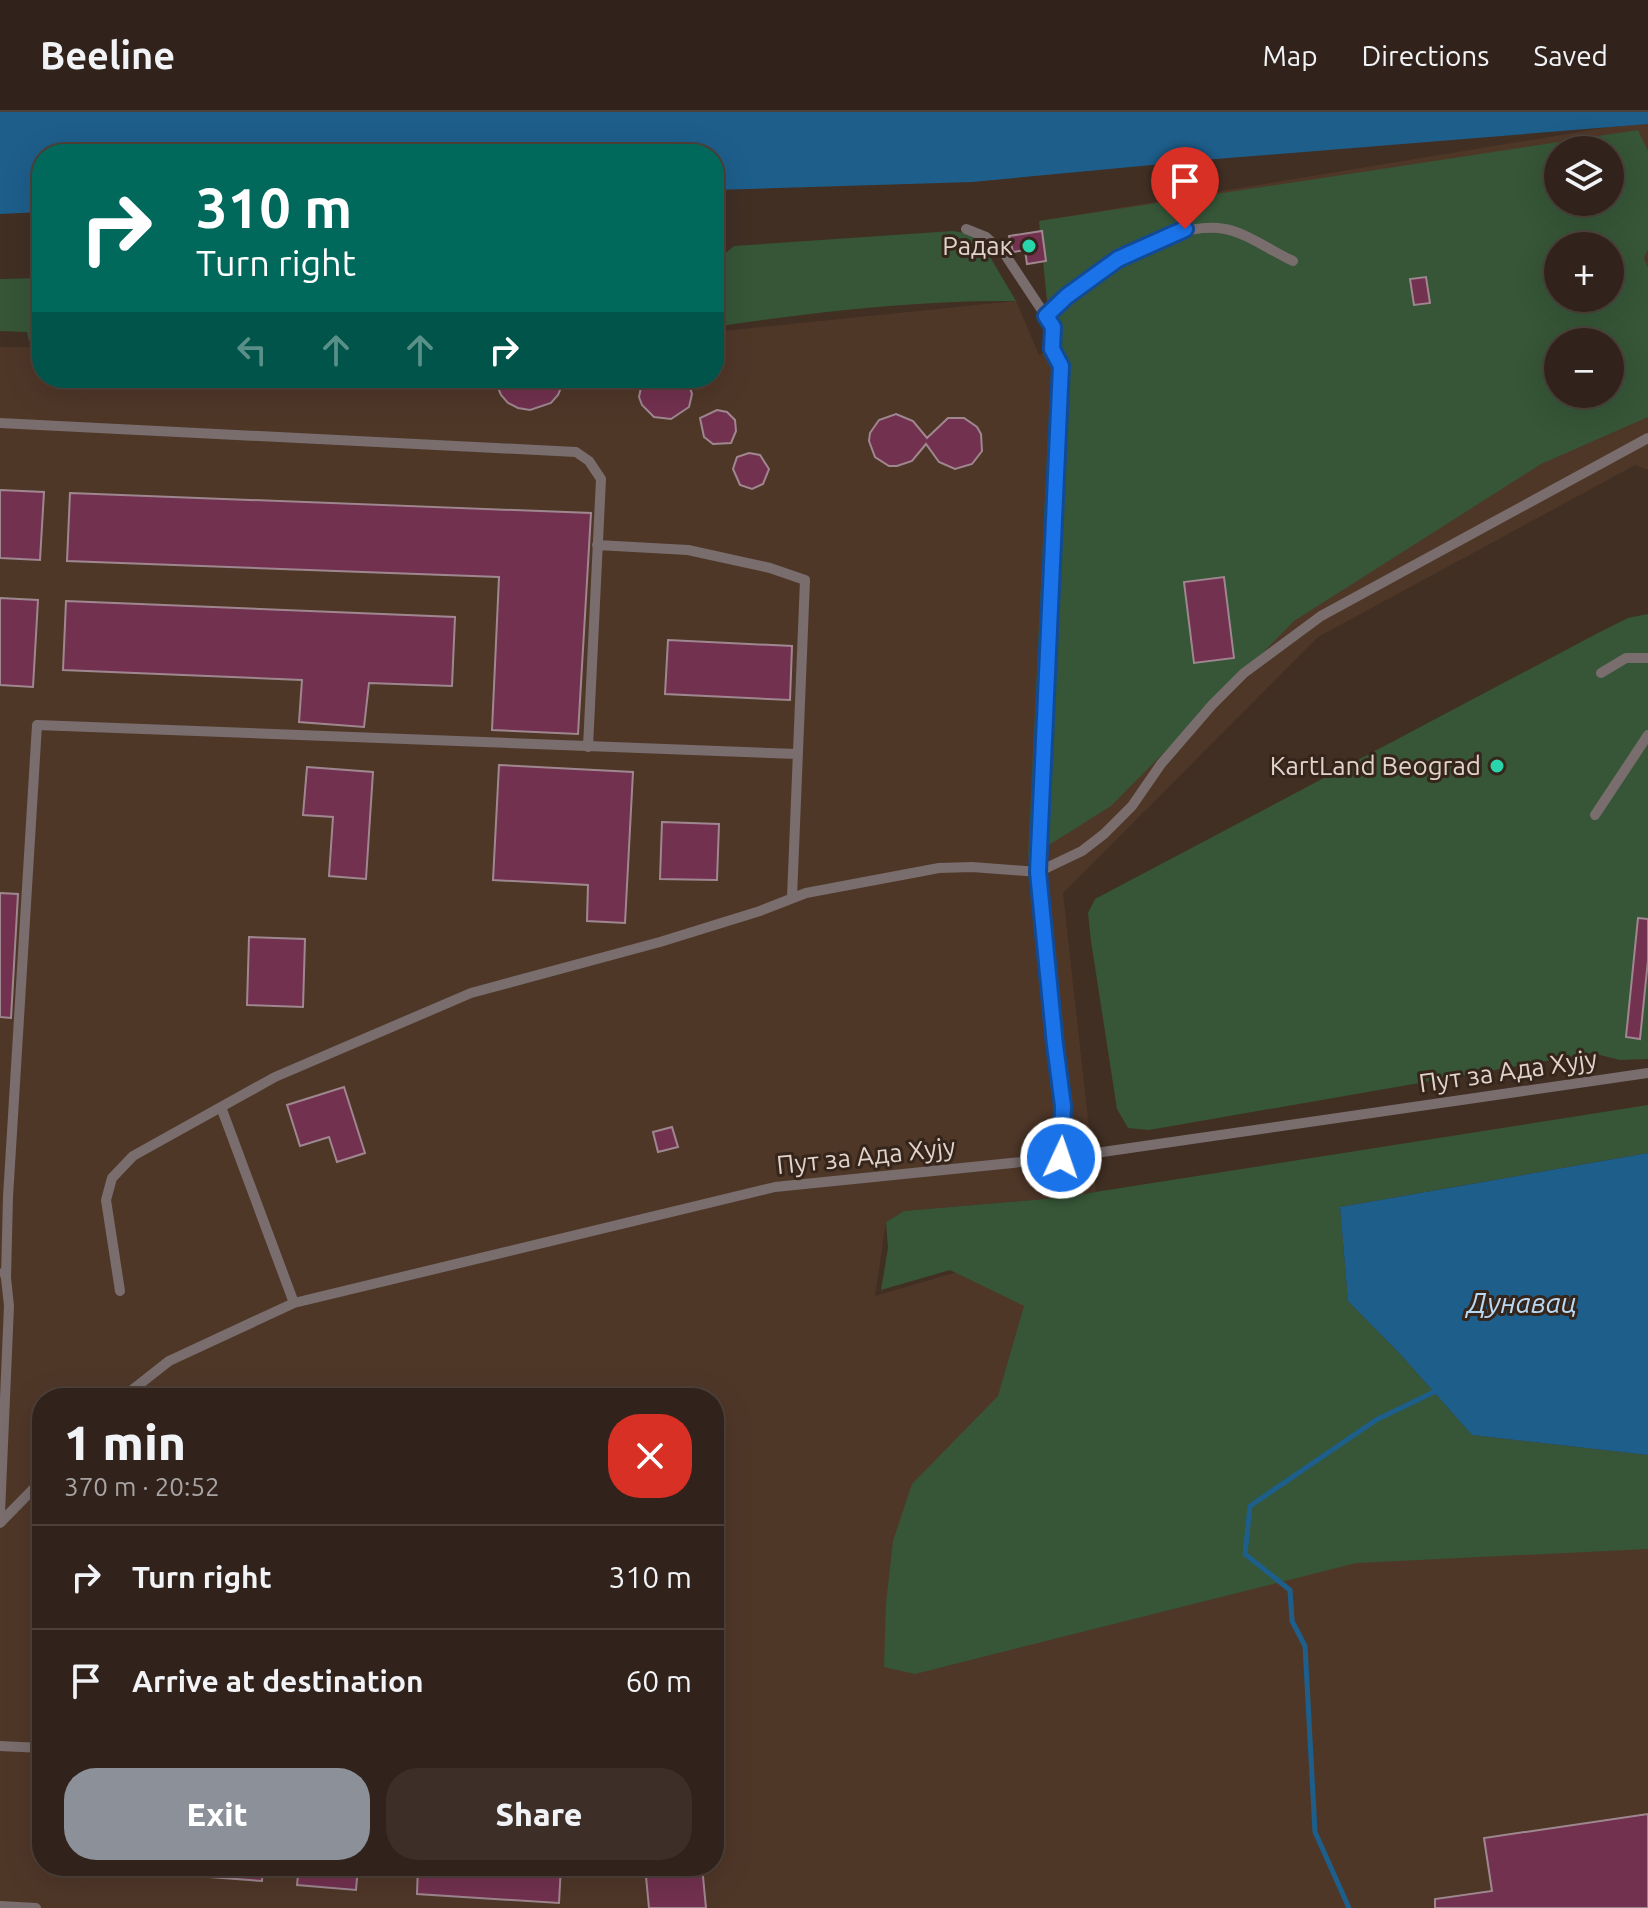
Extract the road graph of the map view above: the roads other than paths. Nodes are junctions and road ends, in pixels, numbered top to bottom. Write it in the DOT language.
graph roads {
  1 [pos="966,229"];
  2 [pos="1293,261"];
  3 [pos="1046,316"];
  4 [pos="0,423"];
  5 [pos="1648,438"];
  6 [pos="597,545"];
  7 [pos="1648,658"];
  8 [pos="1601,673"];
  9 [pos="1648,735"];
  10 [pos="588,747"];
  11 [pos="797,754"];
  12 [pos="1595,815"];
  13 [pos="1038,872"];
  14 [pos="792,898"];
  15 [pos="1648,1073"];
  16 [pos="221,1107"];
  17 [pos="1061,1158"];
  18 [pos="0,1266"];
  19 [pos="6,1278"];
  20 [pos="120,1291"];
  21 [pos="294,1303"];
  22 [pos="4,1306"];
  23 [pos="135,1388"];
  24 [pos="32,1490"];
  25 [pos="0,1513"];
  26 [pos="0,1523"];
  27 [pos="0,1746"];
  28 [pos="32,1748"];
  29 [pos="0,1906"];
  30 [pos="36,1908"];
  1 -- 3 [label="lane"];
  2 -- 3 [label="lane"];
  3 -- 13 [label="lane"];
  4 -- 6 [label="lane"];
  5 -- 13 [label="lane"];
  6 -- 10 [label="lane"];
  6 -- 11 [label="lane"];
  7 -- 8 [label="lane"];
  9 -- 12 [label="lane"];
  10 -- 11 [label="lane"];
  10 -- 19 [label="lane"];
  11 -- 14 [label="lane"];
  13 -- 14 [label="lane"];
  13 -- 17 [label="lane"];
  14 -- 16 [label="lane"];
  15 -- 17 [label="lane, Пут за Ада Хују"];
  16 -- 20 [label="lane"];
  16 -- 21 [label="lane"];
  17 -- 21 [label="lane, Пут за Ада Хују"];
  18 -- 19 [label="lane"];
  19 -- 22 [label="lane"];
  21 -- 23 [label="lane, Пут за Ада Хују"];
  22 -- 25 [label="lane"];
  24 -- 26 [label="lane"];
  27 -- 28 [label="lane"];
  29 -- 30 [label="lane"];
}
